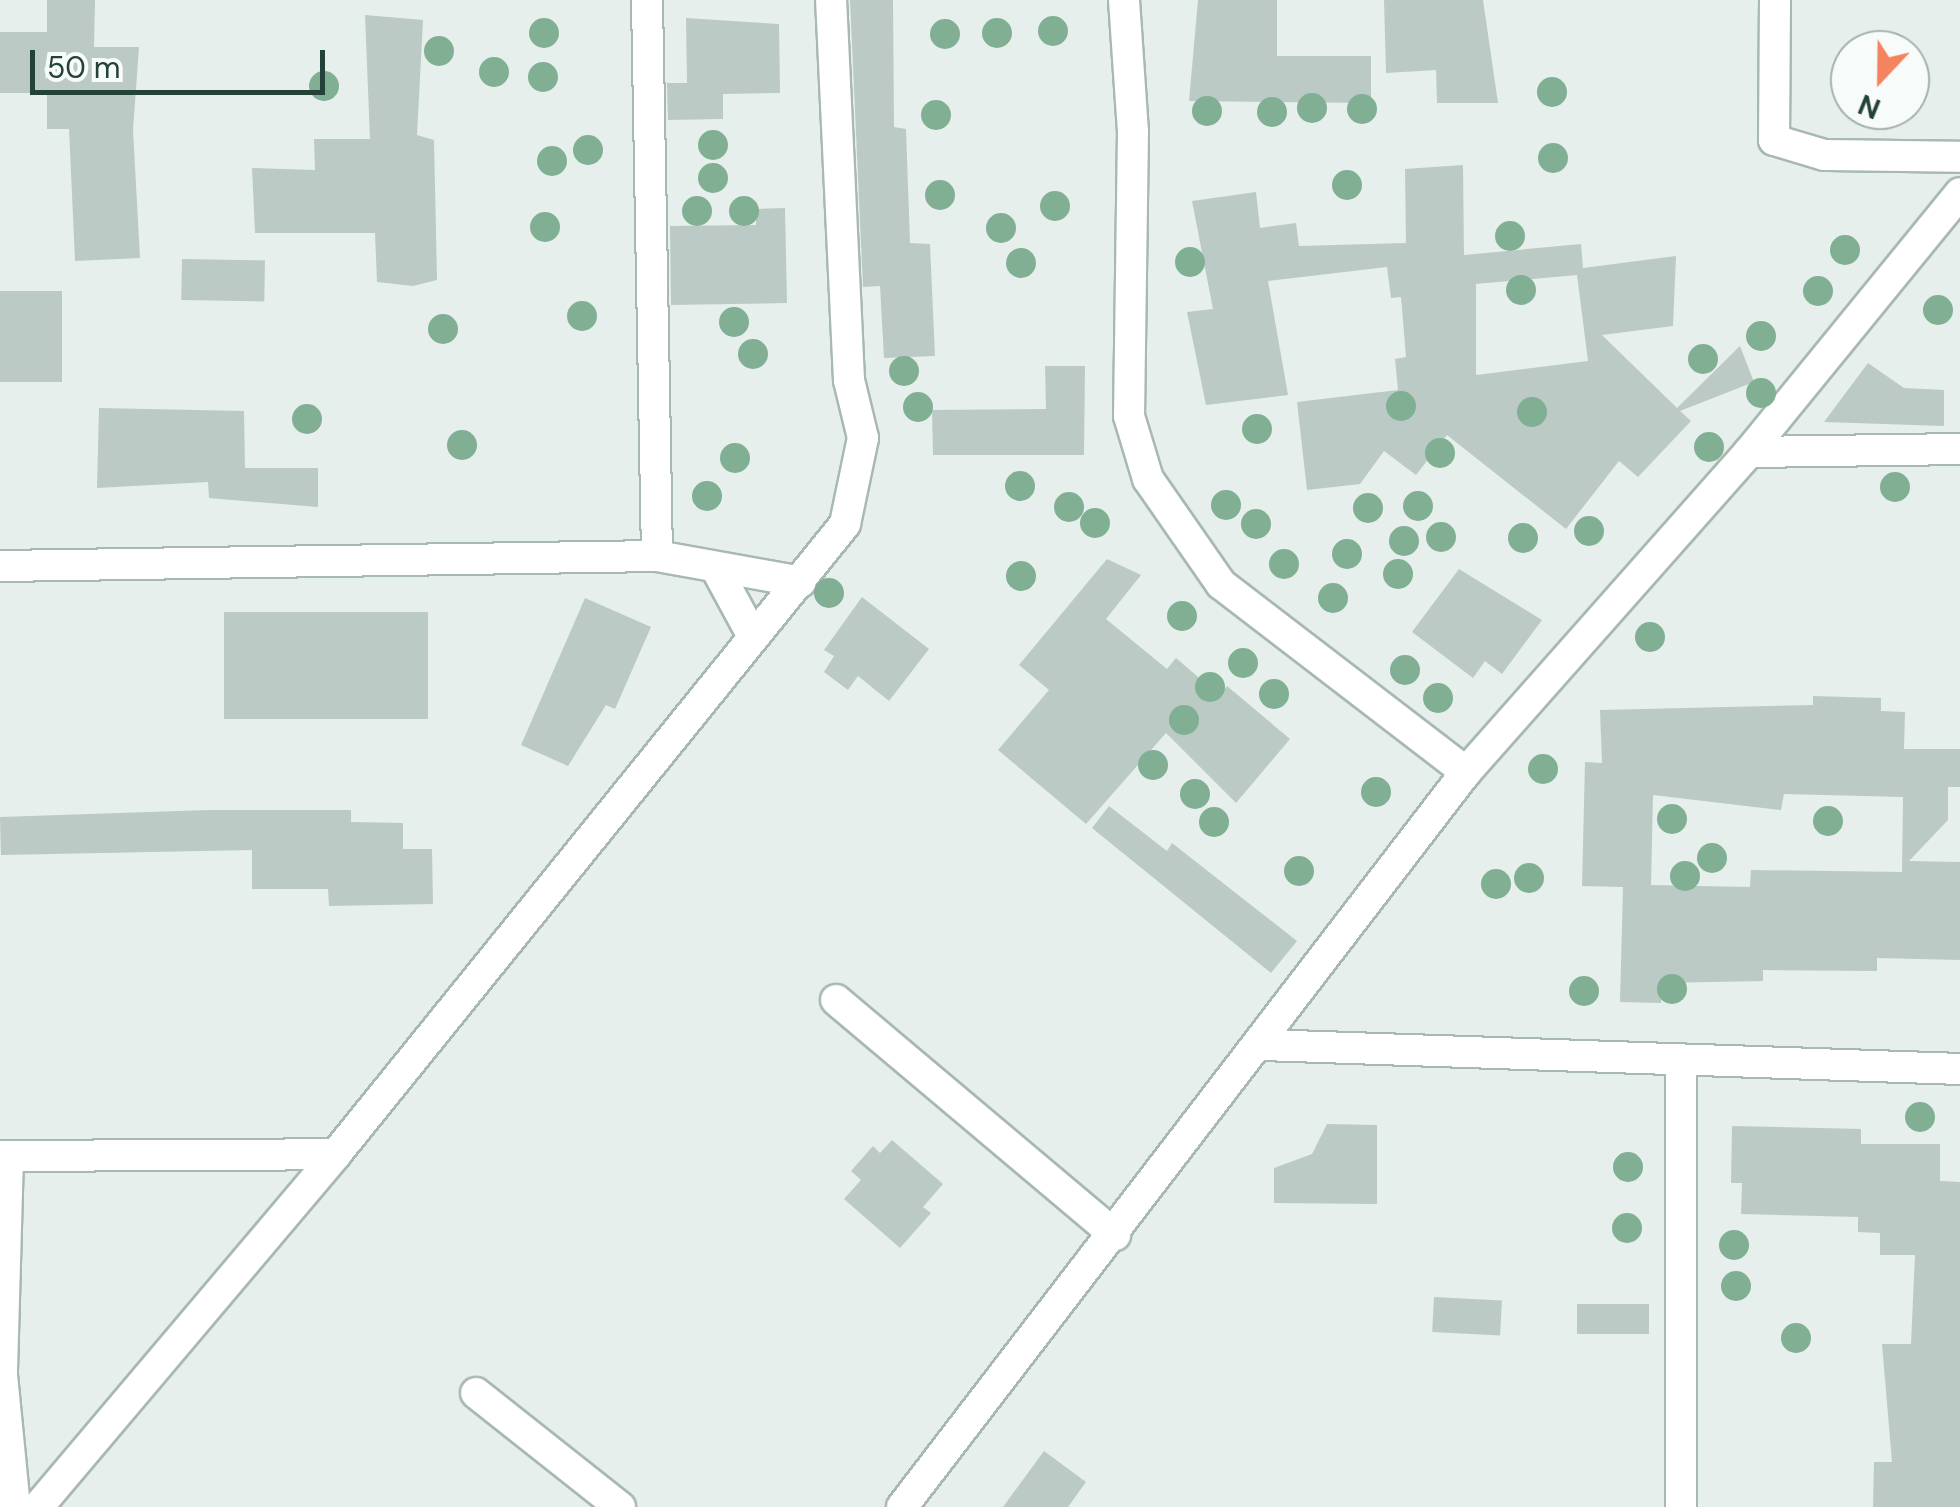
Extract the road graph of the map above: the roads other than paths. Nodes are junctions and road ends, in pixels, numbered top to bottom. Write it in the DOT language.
graph roads {
  1 [pos="648,0"];
  2 [pos="831,0"];
  3 [pos="1124,0"];
  4 [pos="1775,0"];
  5 [pos="1960,157"];
  6 [pos="1960,193"];
  7 [pos="1960,449"];
  8 [pos="1749,452"];
  9 [pos="657,556"];
  10 [pos="0,566"];
  11 [pos="717,570"];
  12 [pos="801,582"];
  13 [pos="751,633"];
  14 [pos="1466,772"];
  15 [pos="836,1000"];
  16 [pos="1263,1045"];
  17 [pos="1682,1063"];
  18 [pos="1960,1068"];
  19 [pos="336,1154"];
  20 [pos="4,1156"];
  21 [pos="1114,1234"];
  22 [pos="476,1392"];
  23 [pos="14,1507"];
  24 [pos="38,1507"];
  25 [pos="620,1507"];
  26 [pos="902,1507"];
  27 [pos="1680,1507"];
  1 -- 9 [label="street"];
  2 -- 12 [label="street"];
  3 -- 14 [label="street"];
  4 -- 5 [label="street"];
  6 -- 8 [label="street"];
  7 -- 8 [label="street"];
  8 -- 14 [label="street"];
  9 -- 10 [label="street"];
  9 -- 11 [label="street"];
  11 -- 12 [label="street"];
  11 -- 13 [label="street"];
  12 -- 13 [label="street"];
  13 -- 19 [label="street"];
  14 -- 16 [label="street"];
  15 -- 21 [label="street"];
  16 -- 17 [label="street"];
  16 -- 21 [label="street"];
  17 -- 18 [label="street"];
  17 -- 27 [label="street"];
  19 -- 20 [label="street"];
  19 -- 24 [label="street"];
  20 -- 23 [label="street"];
  21 -- 26 [label="street"];
  22 -- 25 [label="street"];
}
